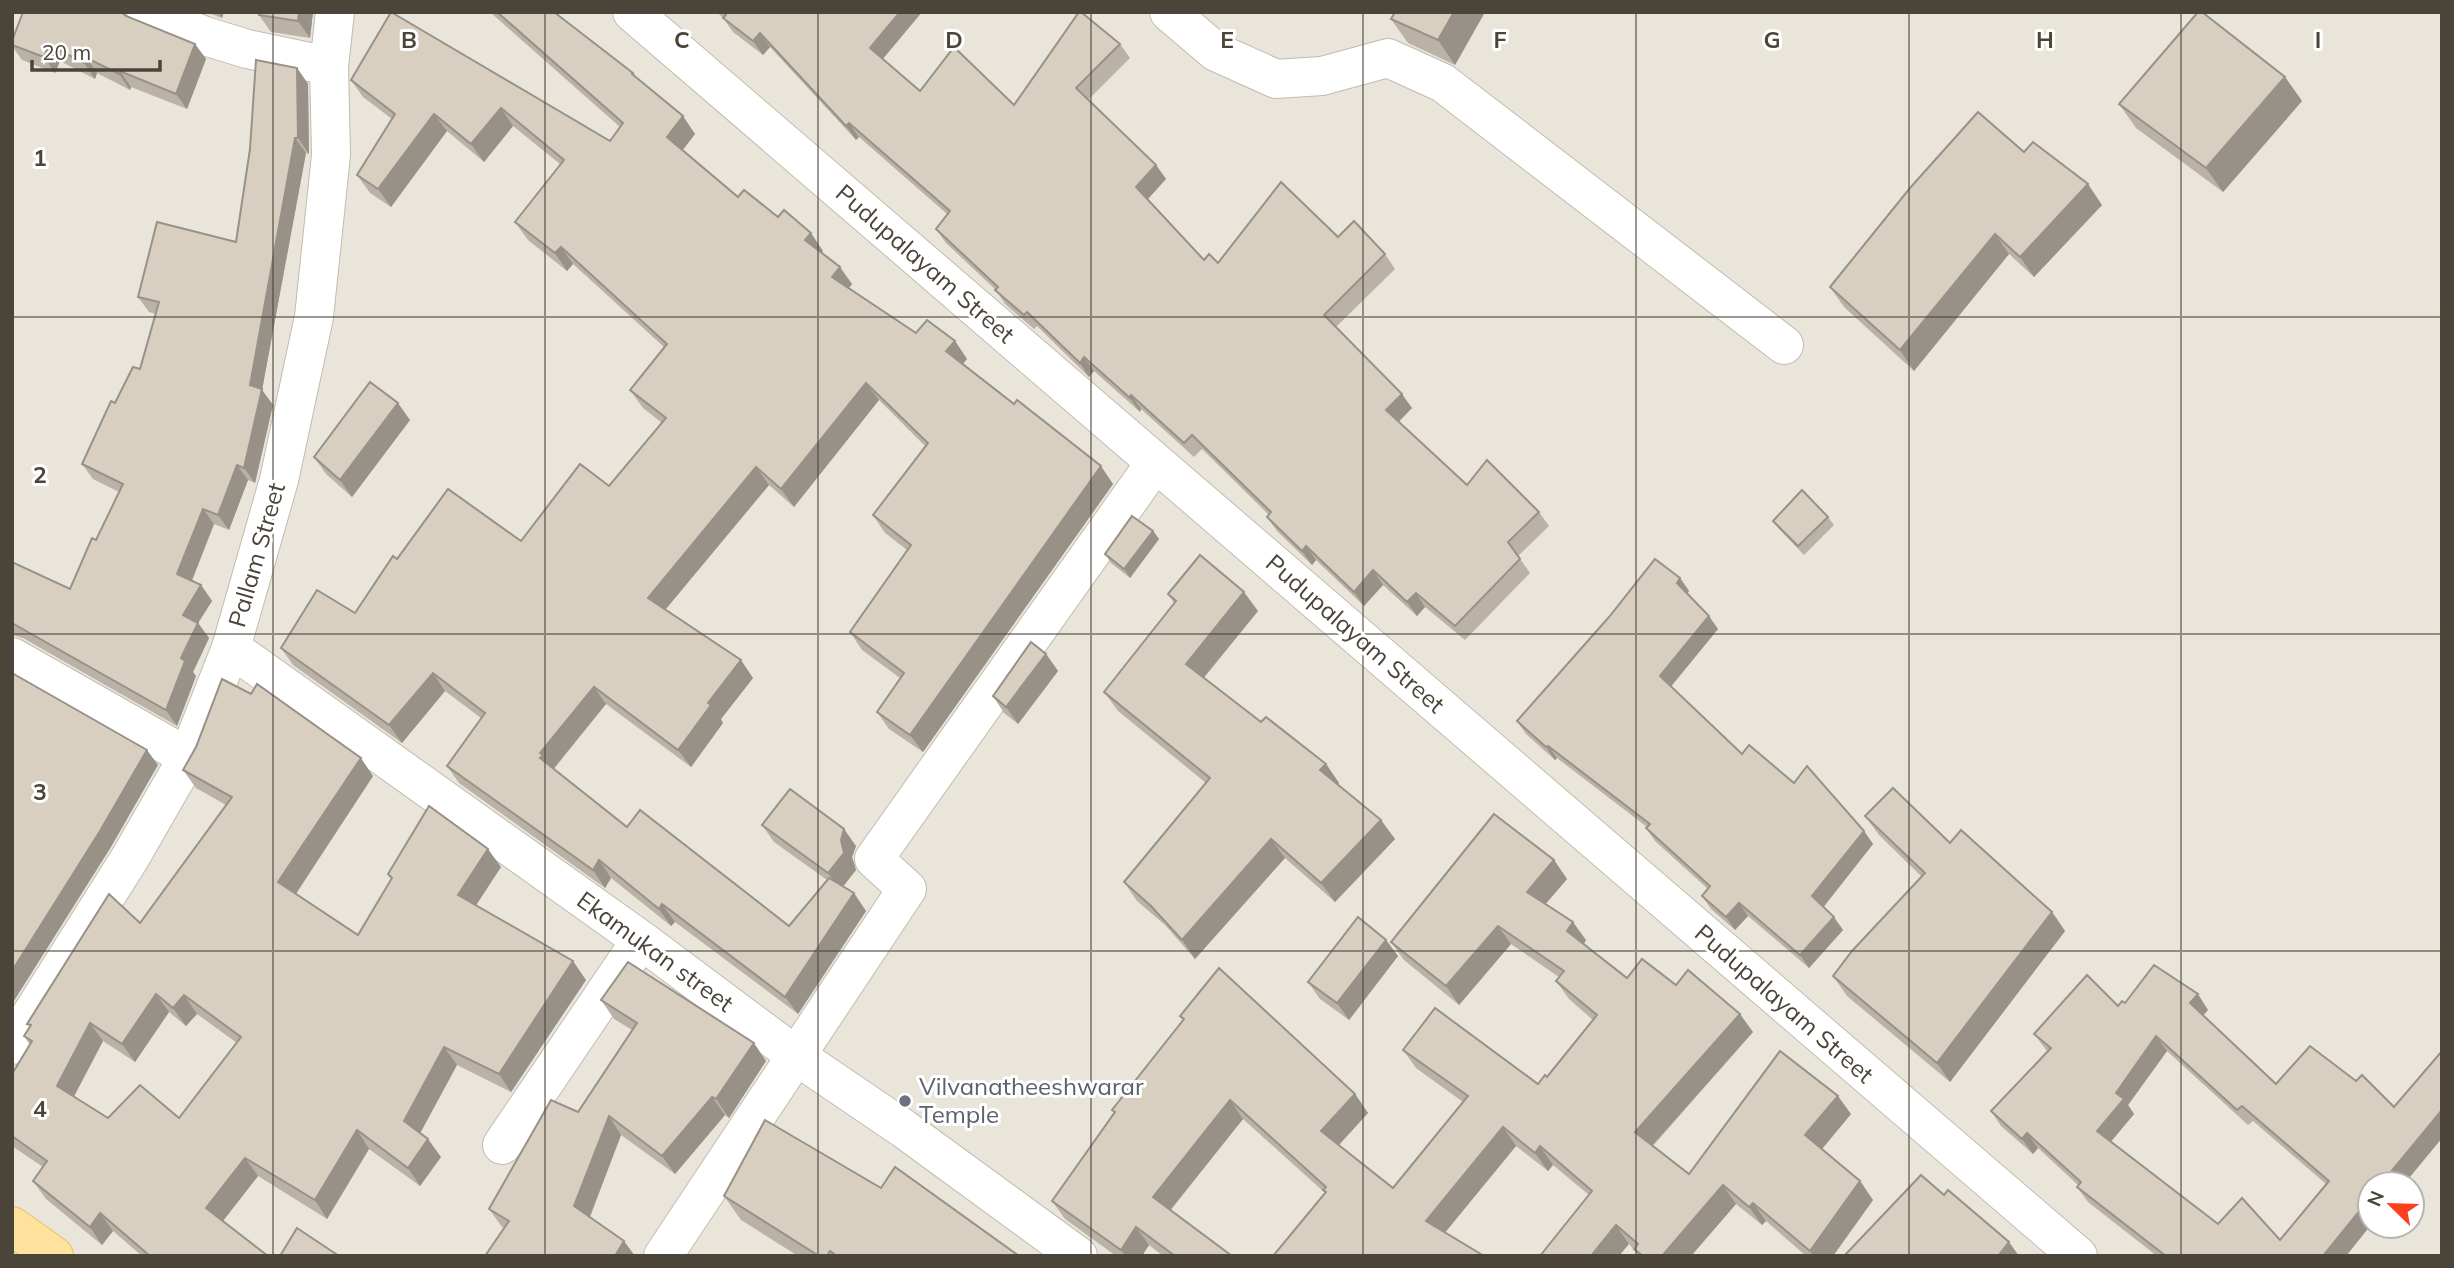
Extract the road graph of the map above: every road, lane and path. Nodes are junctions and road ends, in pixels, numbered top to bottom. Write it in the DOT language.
graph roads {
  1 [pos="146,12"];
  2 [pos="335,12"];
  3 [pos="632,12"];
  4 [pos="1169,12"];
  5 [pos="329,66"];
  6 [pos="1784,345"];
  7 [pos="1156,463"];
  8 [pos="231,648"];
  9 [pos="12,657"];
  10 [pos="188,757"];
  11 [pos="641,940"];
  12 [pos="12,1045"];
  13 [pos="795,1055"];
  14 [pos="502,1145"];
  15 [pos="12,1226"];
  16 [pos="54,1256"];
  17 [pos="663,1256"];
  18 [pos="1078,1256"];
  19 [pos="2077,1256"];
  1 -- 5 [label="street"];
  2 -- 5 [label="street, Pallam Street"];
  3 -- 7 [label="street, Pudupalayam Street"];
  4 -- 6 [label="street"];
  5 -- 8 [label="street, Pallam Street"];
  7 -- 13 [label="street"];
  7 -- 19 [label="street, Pudupalayam Street"];
  8 -- 10 [label="street, Pallam Street"];
  8 -- 11 [label="street, Ekamukan street"];
  9 -- 10 [label="street"];
  10 -- 12 [label="street, Pallam Street"];
  11 -- 13 [label="street, Ekamukan street"];
  11 -- 14 [label="street"];
  13 -- 17 [label="street"];
  13 -- 18 [label="street, Ekamukan street"];
  15 -- 16 [label="main road"];
}
